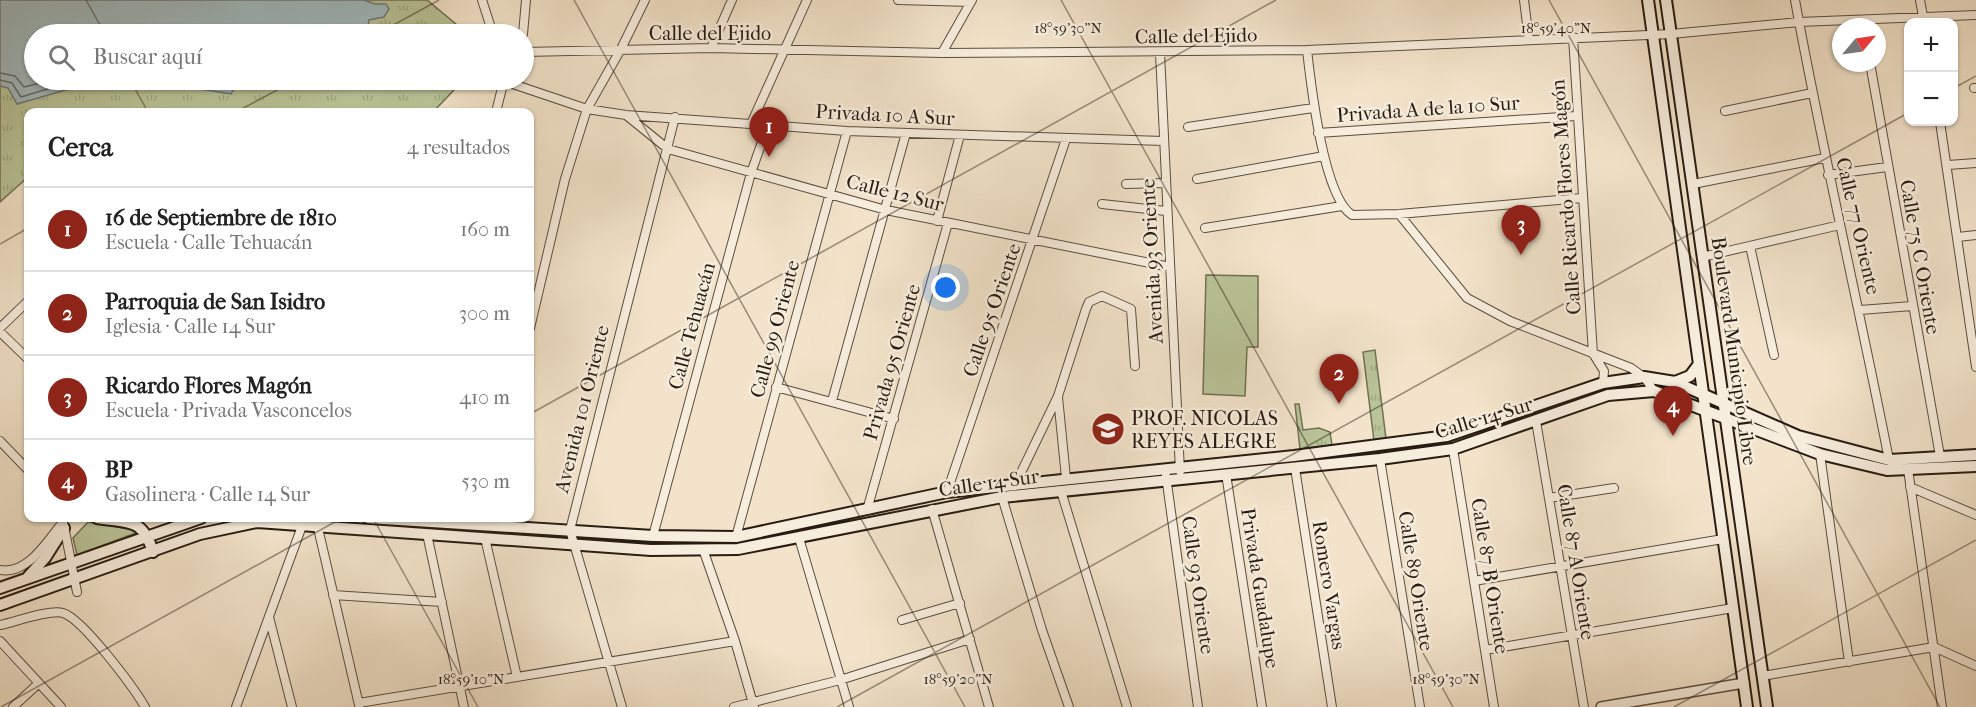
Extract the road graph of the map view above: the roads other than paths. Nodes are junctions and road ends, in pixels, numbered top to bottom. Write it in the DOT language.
graph roads {
  1 [pos="482,0"];
  2 [pos="526,0"];
  3 [pos="645,0"];
  4 [pos="732,0"];
  5 [pos="807,0"];
  6 [pos="898,0"];
  7 [pos="1524,0"];
  8 [pos="1648,0"];
  9 [pos="1666,0"];
  10 [pos="1795,0"];
  11 [pos="1920,0"];
  12 [pos="971,1"];
  13 [pos="1976,15"];
  14 [pos="1923,18"];
  15 [pos="1944,18"];
  16 [pos="1904,21"];
  17 [pos="1799,22"];
  18 [pos="1832,23"];
  19 [pos="1886,23"];
  20 [pos="490,24"];
  21 [pos="524,24"];
  22 [pos="1671,33"];
  23 [pos="1652,34"];
  24 [pos="1573,37"];
  25 [pos="1528,40"];
  26 [pos="711,48"];
  27 [pos="621,49"];
  28 [pos="784,49"];
  29 [pos="1307,50"];
  30 [pos="534,51"];
  31 [pos="942,53"];
  32 [pos="1160,53"];
  33 [pos="1871,72"];
  34 [pos="502,90"];
  35 [pos="533,90"];
  36 [pos="1812,93"];
  37 [pos="497,108"];
  38 [pos="1313,108"];
  39 [pos="587,109"];
  40 [pos="1725,111"];
  41 [pos="626,115"];
  42 [pos="1576,116"];
  43 [pos="675,117"];
  44 [pos="751,124"];
  45 [pos="768,125"];
  46 [pos="1941,126"];
  47 [pos="1188,127"];
  48 [pos="847,130"];
  49 [pos="906,133"];
  50 [pos="1318,133"];
  51 [pos="960,135"];
  52 [pos="1066,139"];
  53 [pos="1163,141"];
  54 [pos="668,149"];
  55 [pos="1324,156"];
  56 [pos="1826,158"];
  57 [pos="1976,163"];
  58 [pos="1948,165"];
  59 [pos="1887,167"];
  60 [pos="751,173"];
  61 [pos="1828,175"];
  62 [pos="1197,179"];
  63 [pos="1164,183"];
  64 [pos="1126,184"];
  65 [pos="1693,184"];
  66 [pos="830,194"];
  67 [pos="1582,198"];
  68 [pos="1102,204"];
  69 [pos="1342,206"];
  70 [pos="886,210"];
  71 [pos="1166,210"];
  72 [pos="1399,214"];
  73 [pos="937,221"];
  74 [pos="948,224"];
  75 [pos="1840,225"];
  76 [pos="1205,228"];
  77 [pos="1976,235"];
  78 [pos="1958,237"];
  79 [pos="1034,240"];
  80 [pos="1750,246"];
  81 [pos="1702,257"];
  82 [pos="1170,267"];
  83 [pos="1976,299"];
  84 [pos="1967,300"];
  85 [pos="24,305"];
  86 [pos="1912,306"];
  87 [pos="1860,310"];
  88 [pos="534,311"];
  89 [pos="0,330"];
  90 [pos="1593,354"];
  91 [pos="24,355"];
  92 [pos="1774,355"];
  93 [pos="1699,364"];
  94 [pos="1135,366"];
  95 [pos="1976,367"];
  96 [pos="1644,377"];
  97 [pos="1675,382"];
  98 [pos="1602,383"];
  99 [pos="776,387"];
  100 [pos="1653,391"];
  101 [pos="1058,396"];
  102 [pos="1704,396"];
  103 [pos="831,401"];
  104 [pos="1724,404"];
  105 [pos="1705,410"];
  106 [pos="1725,418"];
  107 [pos="894,419"];
  108 [pos="1536,421"];
  109 [pos="0,441"];
  110 [pos="1453,449"];
  111 [pos="1820,454"];
  112 [pos="1976,454"];
  113 [pos="1940,456"];
  114 [pos="1380,459"];
  115 [pos="1889,460"];
  116 [pos="24,466"];
  117 [pos="1976,466"];
  118 [pos="1295,468"];
  119 [pos="1908,470"];
  120 [pos="1180,473"];
  121 [pos="1166,474"];
  122 [pos="1226,474"];
  123 [pos="1066,478"];
  124 [pos="1016,483"];
  125 [pos="1910,487"];
  126 [pos="1614,488"];
  127 [pos="1061,490"];
  128 [pos="947,492"];
  129 [pos="1002,497"];
  130 [pos="1549,498"];
  131 [pos="932,509"];
  132 [pos="867,510"];
  133 [pos="1976,515"];
  134 [pos="120,522"];
  135 [pos="188,522"];
  136 [pos="490,522"];
  137 [pos="63,523"];
  138 [pos="302,526"];
  139 [pos="318,528"];
  140 [pos="570,530"];
  141 [pos="148,534"];
  142 [pos="428,534"];
  143 [pos="653,536"];
  144 [pos="736,537"];
  145 [pos="485,538"];
  146 [pos="799,538"];
  147 [pos="1724,539"];
  148 [pos="574,545"];
  149 [pos="153,552"];
  150 [pos="704,552"];
  151 [pos="72,564"];
  152 [pos="1560,567"];
  153 [pos="0,570"];
  154 [pos="76,579"];
  155 [pos="26,580"];
  156 [pos="1473,581"];
  157 [pos="0,588"];
  158 [pos="77,592"];
  159 [pos="333,595"];
  160 [pos="441,602"];
  161 [pos="960,603"];
  162 [pos="0,605"];
  163 [pos="1733,608"];
  164 [pos="269,616"];
  165 [pos="902,620"];
  166 [pos="0,625"];
  167 [pos="1571,636"];
  168 [pos="970,639"];
  169 [pos="0,641"];
  170 [pos="735,641"];
  171 [pos="1934,647"];
  172 [pos="1485,650"];
  173 [pos="609,661"];
  174 [pos="1849,662"];
  175 [pos="1976,666"];
  176 [pos="1762,676"];
  177 [pos="517,677"];
  178 [pos="840,680"];
  179 [pos="39,683"];
  180 [pos="1744,683"];
  181 [pos="459,686"];
  182 [pos="1658,702"];
  183 [pos="359,705"];
  184 [pos="753,705"];
  185 [pos="13,707"];
  186 [pos="61,707"];
  187 [pos="145,707"];
  188 [pos="236,707"];
  189 [pos="292,707"];
  190 [pos="464,707"];
  191 [pos="622,707"];
  192 [pos="734,707"];
  193 [pos="849,707"];
  194 [pos="989,707"];
  195 [pos="1069,707"];
  196 [pos="1127,707"];
  197 [pos="1198,707"];
  198 [pos="1262,707"];
  199 [pos="1332,707"];
  200 [pos="1420,707"];
  201 [pos="1494,707"];
  202 [pos="1584,707"];
  203 [pos="1600,707"];
  204 [pos="1747,707"];
  205 [pos="1767,707"];
  206 [pos="1942,707"];
  1 -- 20 [label="street"];
  2 -- 21 [label="street"];
  3 -- 27 [label="street"];
  4 -- 26 [label="street"];
  5 -- 28 [label="street"];
  6 -- 12 [label="street"];
  7 -- 25 [label="street"];
  8 -- 23 [label="main road, Boulevard Municipio Libre"];
  9 -- 22 [label="main road, Boulevard Municipio Libre"];
  10 -- 17 [label="street, Calle 77 Oriente"];
  11 -- 14 [label="street"];
  12 -- 31 [label="street"];
  13 -- 15 [label="street, Calle del Ejido"];
  16 -- 19 [label="street, Calle del Ejido"];
  17 -- 18 [label="street, Calle del Ejido"];
  17 -- 22 [label="street, Calle del Ejido"];
  17 -- 36 [label="street, Calle 77 Oriente"];
  22 -- 23 [label="street, Calle del Ejido"];
  22 -- 65 [label="main road, Boulevard Municipio Libre"];
  23 -- 24 [label="street, Calle del Ejido"];
  23 -- 93 [label="main road, Boulevard Municipio Libre"];
  24 -- 25 [label="street, Calle del Ejido"];
  24 -- 42 [label="street, Calle Ricardo Flores Magón"];
  25 -- 29 [label="street, Calle del Ejido"];
  26 -- 27 [label="street, Calle del Ejido"];
  26 -- 28 [label="street, Calle del Ejido"];
  27 -- 30 [label="street, Calle del Ejido"];
  27 -- 39 [label="street"];
  28 -- 31 [label="street, Calle del Ejido"];
  28 -- 44 [label="street"];
  29 -- 32 [label="street, Calle del Ejido"];
  29 -- 38 [label="street"];
  31 -- 32 [label="street, Calle del Ejido"];
  32 -- 53 [label="street, Avenida 93 Oriente"];
  33 -- 59 [label="street, Calle 75 C Oriente"];
  34 -- 37 [label="street"];
  35 -- 39 [label="street, Privada 10 A Sur"];
  36 -- 40 [label="street"];
  36 -- 56 [label="street, Calle 77 Oriente"];
  38 -- 47 [label="street"];
  38 -- 50 [label="street"];
  39 -- 41 [label="street, Privada 10 A Sur"];
  39 -- 88 [label="street"];
  41 -- 43 [label="street, Privada 10 A Sur"];
  41 -- 54 [label="street, Calle 12 Sur"];
  42 -- 50 [label="street, Privada A de la 10 Sur"];
  42 -- 67 [label="street, Calle Ricardo Flores Magón"];
  43 -- 44 [label="street, Privada 10 A Sur"];
  43 -- 54 [label="street, Avenida 101 Oriente"];
  44 -- 45 [label="street, Privada 10 A Sur"];
  45 -- 48 [label="street, Privada 10 A Sur"];
  45 -- 60 [label="street, Calle Tehuacán"];
  46 -- 58 [label="street"];
  48 -- 49 [label="street, Privada 10 A Sur"];
  48 -- 66 [label="street, Calle 99 Oriente"];
  49 -- 51 [label="street, Privada 10 A Sur"];
  49 -- 70 [label="street"];
  50 -- 55 [label="street"];
  51 -- 52 [label="street, Privada 10 A Sur"];
  51 -- 73 [label="street"];
  52 -- 53 [label="street, Privada 10 A Sur"];
  52 -- 79 [label="street, Calle 95 Oriente"];
  53 -- 63 [label="street, Avenida 93 Oriente"];
  54 -- 60 [label="street, Calle 12 Sur"];
  54 -- 140 [label="street, Avenida 101 Oriente"];
  55 -- 62 [label="street"];
  55 -- 69 [label="street"];
  56 -- 61 [label="street, Calle 77 Oriente"];
  56 -- 65 [label="street"];
  57 -- 58 [label="street"];
  58 -- 78 [label="street"];
  59 -- 61 [label="street"];
  59 -- 86 [label="street, Calle 75 C Oriente"];
  60 -- 66 [label="street, Calle 12 Sur"];
  60 -- 143 [label="street, Calle Tehuacán"];
  61 -- 75 [label="street, Calle 77 Oriente"];
  63 -- 64 [label="street"];
  63 -- 71 [label="street, Avenida 93 Oriente"];
  65 -- 81 [label="main road, Boulevard Municipio Libre"];
  66 -- 70 [label="street, Calle 12 Sur"];
  66 -- 99 [label="street, Calle 99 Oriente"];
  67 -- 72 [label="street"];
  67 -- 90 [label="street, Calle Ricardo Flores Magón"];
  68 -- 71 [label="street"];
  69 -- 72 [label="street"];
  69 -- 76 [label="street"];
  70 -- 73 [label="street, Calle 12 Sur"];
  70 -- 103 [label="street"];
  71 -- 82 [label="street, Avenida 93 Oriente"];
  72 -- 90 [label="street"];
  73 -- 74 [label="street, Calle 12 Sur"];
  74 -- 79 [label="street, Calle 12 Sur"];
  74 -- 107 [label="street, Privada 95 Oriente"];
  75 -- 80 [label="street"];
  75 -- 87 [label="street, Calle 77 Oriente"];
  77 -- 78 [label="street"];
  78 -- 84 [label="street"];
  79 -- 82 [label="street, Calle 12 Sur"];
  79 -- 128 [label="street, Calle 95 Oriente"];
  80 -- 81 [label="street"];
  80 -- 92 [label="street"];
  81 -- 104 [label="main road, Boulevard Municipio Libre"];
  82 -- 120 [label="street, Avenida 93 Oriente"];
  83 -- 84 [label="street"];
  84 -- 95 [label="street"];
  85 -- 89 [label="street"];
  86 -- 87 [label="street"];
  86 -- 113 [label="street, Calle 75 C Oriente"];
  87 -- 115 [label="street, Calle 77 Oriente"];
  89 -- 91 [label="street"];
  90 -- 96 [label="street"];
  90 -- 98 [label="street, Calle Ricardo Flores Magón"];
  93 -- 97 [label="main road"];
  93 -- 102 [label="main road, Boulevard Municipio Libre"];
  94 -- 101 [label="street"];
  96 -- 97 [label="main road, Calle 14 Sur"];
  96 -- 98 [label="main road, Calle 14 Sur"];
  96 -- 100 [label="street"];
  97 -- 102 [label="main road, Calle 14 Sur"];
  98 -- 120 [label="main road, Calle 14 Sur"];
  99 -- 103 [label="street"];
  99 -- 144 [label="street, Calle 99 Oriente"];
  100 -- 105 [label="main road, Calle 14 Sur"];
  100 -- 108 [label="main road, Calle 14 Sur"];
  101 -- 123 [label="street"];
  101 -- 124 [label="street"];
  102 -- 104 [label="main road, Calle 14 Sur"];
  102 -- 105 [label="main road, Boulevard Municipio Libre"];
  103 -- 107 [label="street"];
  104 -- 106 [label="main road, Boulevard Municipio Libre"];
  104 -- 115 [label="main road, Calle 14 Sur"];
  105 -- 106 [label="main road, Calle 14 Sur"];
  105 -- 147 [label="main road, Boulevard Municipio Libre"];
  106 -- 111 [label="main road, Calle 14 Sur"];
  106 -- 176 [label="main road, Boulevard Municipio Libre"];
  107 -- 132 [label="street, Privada 95 Oriente"];
  108 -- 110 [label="main road, Calle 14 Sur"];
  108 -- 130 [label="street, Calle 87 A Oriente"];
  109 -- 116 [label="street"];
  110 -- 114 [label="main road, Calle 14 Sur"];
  110 -- 156 [label="street, Calle 87 B Oriente"];
  111 -- 119 [label="main road, Calle 14 Sur"];
  111 -- 174 [label="street"];
  112 -- 113 [label="main road, Calle 14 Sur"];
  113 -- 115 [label="main road, Calle 14 Sur"];
  114 -- 118 [label="main road, Calle 14 Sur"];
  114 -- 200 [label="street, Calle 89 Oriente"];
  117 -- 119 [label="main road, Calle 14 Sur"];
  118 -- 122 [label="main road, Calle 14 Sur"];
  118 -- 199 [label="street, Romero Vargas"];
  119 -- 125 [label="street"];
  120 -- 121 [label="main road, Calle 14 Sur"];
  120 -- 122 [label="main road, Calle 14 Sur"];
  121 -- 123 [label="main road, Calle 14 Sur"];
  121 -- 127 [label="main road, Calle 14 Sur"];
  121 -- 197 [label="street, Calle 93 Oriente"];
  122 -- 198 [label="street, Privada Guadalupe"];
  123 -- 124 [label="main road, Calle 14 Sur"];
  124 -- 128 [label="main road, Calle 14 Sur"];
  125 -- 133 [label="street"];
  125 -- 171 [label="street"];
  126 -- 130 [label="street"];
  127 -- 129 [label="main road, Calle 14 Sur"];
  127 -- 196 [label="street"];
  128 -- 132 [label="main road, Calle 14 Sur"];
  129 -- 131 [label="main road, Calle 14 Sur"];
  129 -- 195 [label="street"];
  130 -- 152 [label="street, Calle 87 A Oriente"];
  131 -- 146 [label="main road, Calle 14 Sur"];
  131 -- 161 [label="street"];
  132 -- 144 [label="main road, Calle 14 Sur"];
  134 -- 141 [label="main road"];
  135 -- 141 [label="main road"];
  136 -- 140 [label="main road, Calle 14 Sur"];
  137 -- 151 [label="street"];
  137 -- 153 [label="street"];
  137 -- 155 [label="main road"];
  138 -- 139 [label="main road, Calle 14 Sur"];
  138 -- 149 [label="main road, Calle 14 Sur"];
  138 -- 164 [label="street"];
  139 -- 142 [label="main road, Calle 14 Sur"];
  139 -- 159 [label="street"];
  140 -- 143 [label="main road, Calle 14 Sur"];
  140 -- 148 [label="street, Avenida 101 Oriente"];
  141 -- 149 [label="main road"];
  141 -- 151 [label="main road"];
  142 -- 145 [label="main road, Calle 14 Sur"];
  142 -- 160 [label="street"];
  143 -- 144 [label="main road, Calle 14 Sur"];
  145 -- 148 [label="main road, Calle 14 Sur"];
  145 -- 177 [label="street"];
  146 -- 150 [label="main road, Calle 14 Sur"];
  146 -- 178 [label="street"];
  147 -- 152 [label="street"];
  147 -- 163 [label="main road, Boulevard Municipio Libre"];
  148 -- 150 [label="main road, Calle 14 Sur"];
  148 -- 173 [label="street, Avenida 101 Oriente"];
  149 -- 154 [label="main road, Calle 14 Sur"];
  150 -- 170 [label="street"];
  151 -- 154 [label="street"];
  151 -- 155 [label="main road"];
  152 -- 156 [label="street"];
  152 -- 167 [label="street, Calle 87 A Oriente"];
  154 -- 158 [label="street"];
  154 -- 162 [label="main road, Calle 14 Sur"];
  155 -- 157 [label="main road"];
  156 -- 172 [label="street, Calle 87 B Oriente"];
  159 -- 160 [label="street"];
  159 -- 183 [label="street"];
  160 -- 181 [label="street"];
  161 -- 165 [label="street"];
  161 -- 168 [label="street"];
  163 -- 167 [label="street"];
  163 -- 180 [label="main road, Boulevard Municipio Libre"];
  164 -- 188 [label="street"];
  164 -- 189 [label="street"];
  166 -- 187 [label="street"];
  167 -- 172 [label="street"];
  167 -- 202 [label="street, Calle 87 A Oriente"];
  168 -- 178 [label="street"];
  168 -- 194 [label="street"];
  169 -- 179 [label="street"];
  170 -- 173 [label="street"];
  170 -- 184 [label="street"];
  171 -- 174 [label="street"];
  171 -- 175 [label="street"];
  171 -- 206 [label="street"];
  172 -- 201 [label="street, Calle 87 B Oriente"];
  173 -- 177 [label="street"];
  173 -- 191 [label="street, Avenida 101 Oriente"];
  174 -- 176 [label="street"];
  176 -- 205 [label="main road, Boulevard Municipio Libre"];
  177 -- 181 [label="street"];
  178 -- 184 [label="street"];
  178 -- 193 [label="street"];
  179 -- 185 [label="street"];
  179 -- 186 [label="street"];
  180 -- 182 [label="street"];
  180 -- 204 [label="main road, Boulevard Municipio Libre"];
  181 -- 183 [label="street"];
  181 -- 190 [label="street"];
  182 -- 203 [label="street"];
  184 -- 192 [label="street"];
}
